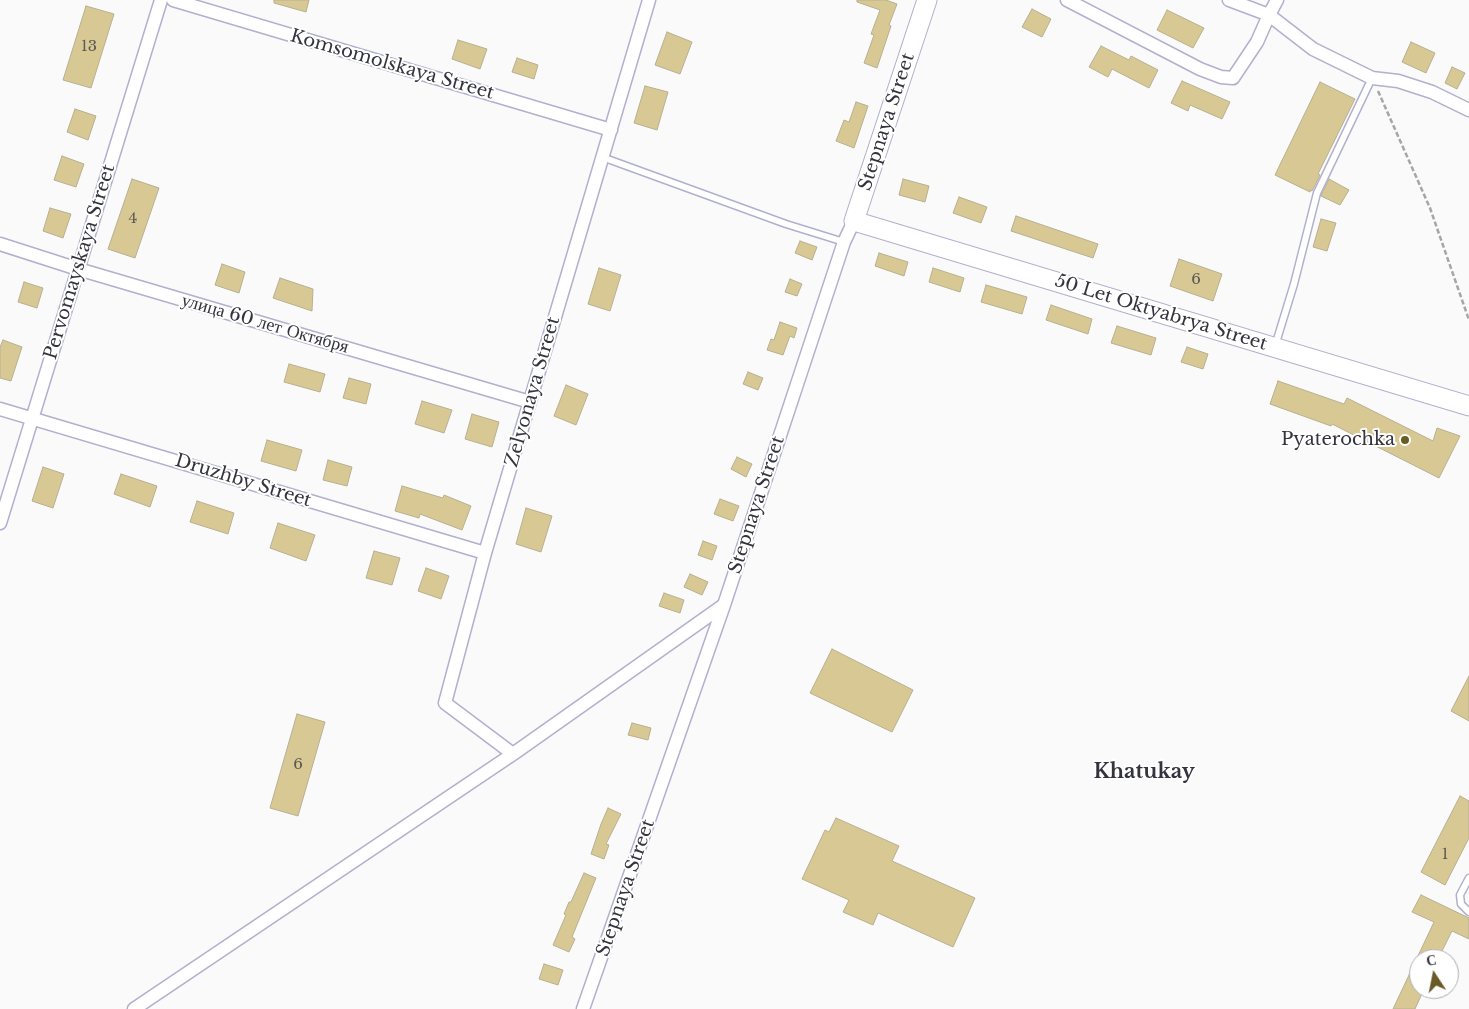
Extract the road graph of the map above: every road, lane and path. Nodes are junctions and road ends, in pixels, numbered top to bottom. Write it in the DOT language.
graph roads {
  1 [pos="160,0"];
  2 [pos="173,0"];
  3 [pos="649,0"];
  4 [pos="927,0"];
  5 [pos="1067,0"];
  6 [pos="1228,0"];
  7 [pos="1277,0"];
  8 [pos="1268,14"];
  9 [pos="1372,78"];
  10 [pos="1469,110"];
  11 [pos="611,130"];
  12 [pos="602,157"];
  13 [pos="854,221"];
  14 [pos="844,242"];
  15 [pos="0,244"];
  16 [pos="78,269"];
  17 [pos="1469,320"];
  18 [pos="1274,347"];
  19 [pos="530,402"];
  20 [pos="1469,406"];
  21 [pos="0,409"];
  22 [pos="32,419"];
  23 [pos="0,523"];
  24 [pos="485,553"];
  25 [pos="724,605"];
  26 [pos="513,754"];
  27 [pos="1469,878"];
  28 [pos="1469,912"];
  29 [pos="134,1009"];
  30 [pos="583,1009"];
  1 -- 16 [label="street, Pervomayskaya Street"];
  2 -- 11 [label="street, Komsomolskaya Street"];
  3 -- 11 [label="street, Zelyonaya Street"];
  4 -- 13 [label="street, Stepnaya Street"];
  5 -- 8 [label="street"];
  6 -- 8 [label="street"];
  7 -- 8 [label="street"];
  8 -- 9 [label="street"];
  9 -- 10 [label="street"];
  9 -- 17 [label="path"];
  9 -- 18 [label="lane"];
  11 -- 12 [label="street, Zelyonaya Street"];
  12 -- 14 [label="lane"];
  12 -- 19 [label="street, Zelyonaya Street"];
  13 -- 14 [label="street, Stepnaya Street"];
  13 -- 18 [label="street, 50 Let Oktyabrya Street"];
  14 -- 25 [label="street, Stepnaya Street"];
  15 -- 16 [label="street, улица 60 лет Октября"];
  16 -- 19 [label="street, улица 60 лет Октября"];
  16 -- 22 [label="street, Pervomayskaya Street"];
  18 -- 20 [label="street, 50 Let Oktyabrya Street"];
  19 -- 24 [label="street, Zelyonaya Street"];
  21 -- 22 [label="street, Druzhby Street"];
  22 -- 23 [label="street, Pervomayskaya Street"];
  22 -- 24 [label="street, Druzhby Street"];
  24 -- 26 [label="street, Zelyonaya Street"];
  25 -- 26 [label="street"];
  25 -- 30 [label="street, Stepnaya Street"];
  26 -- 29 [label="street"];
  27 -- 28 [label="lane"];
}
